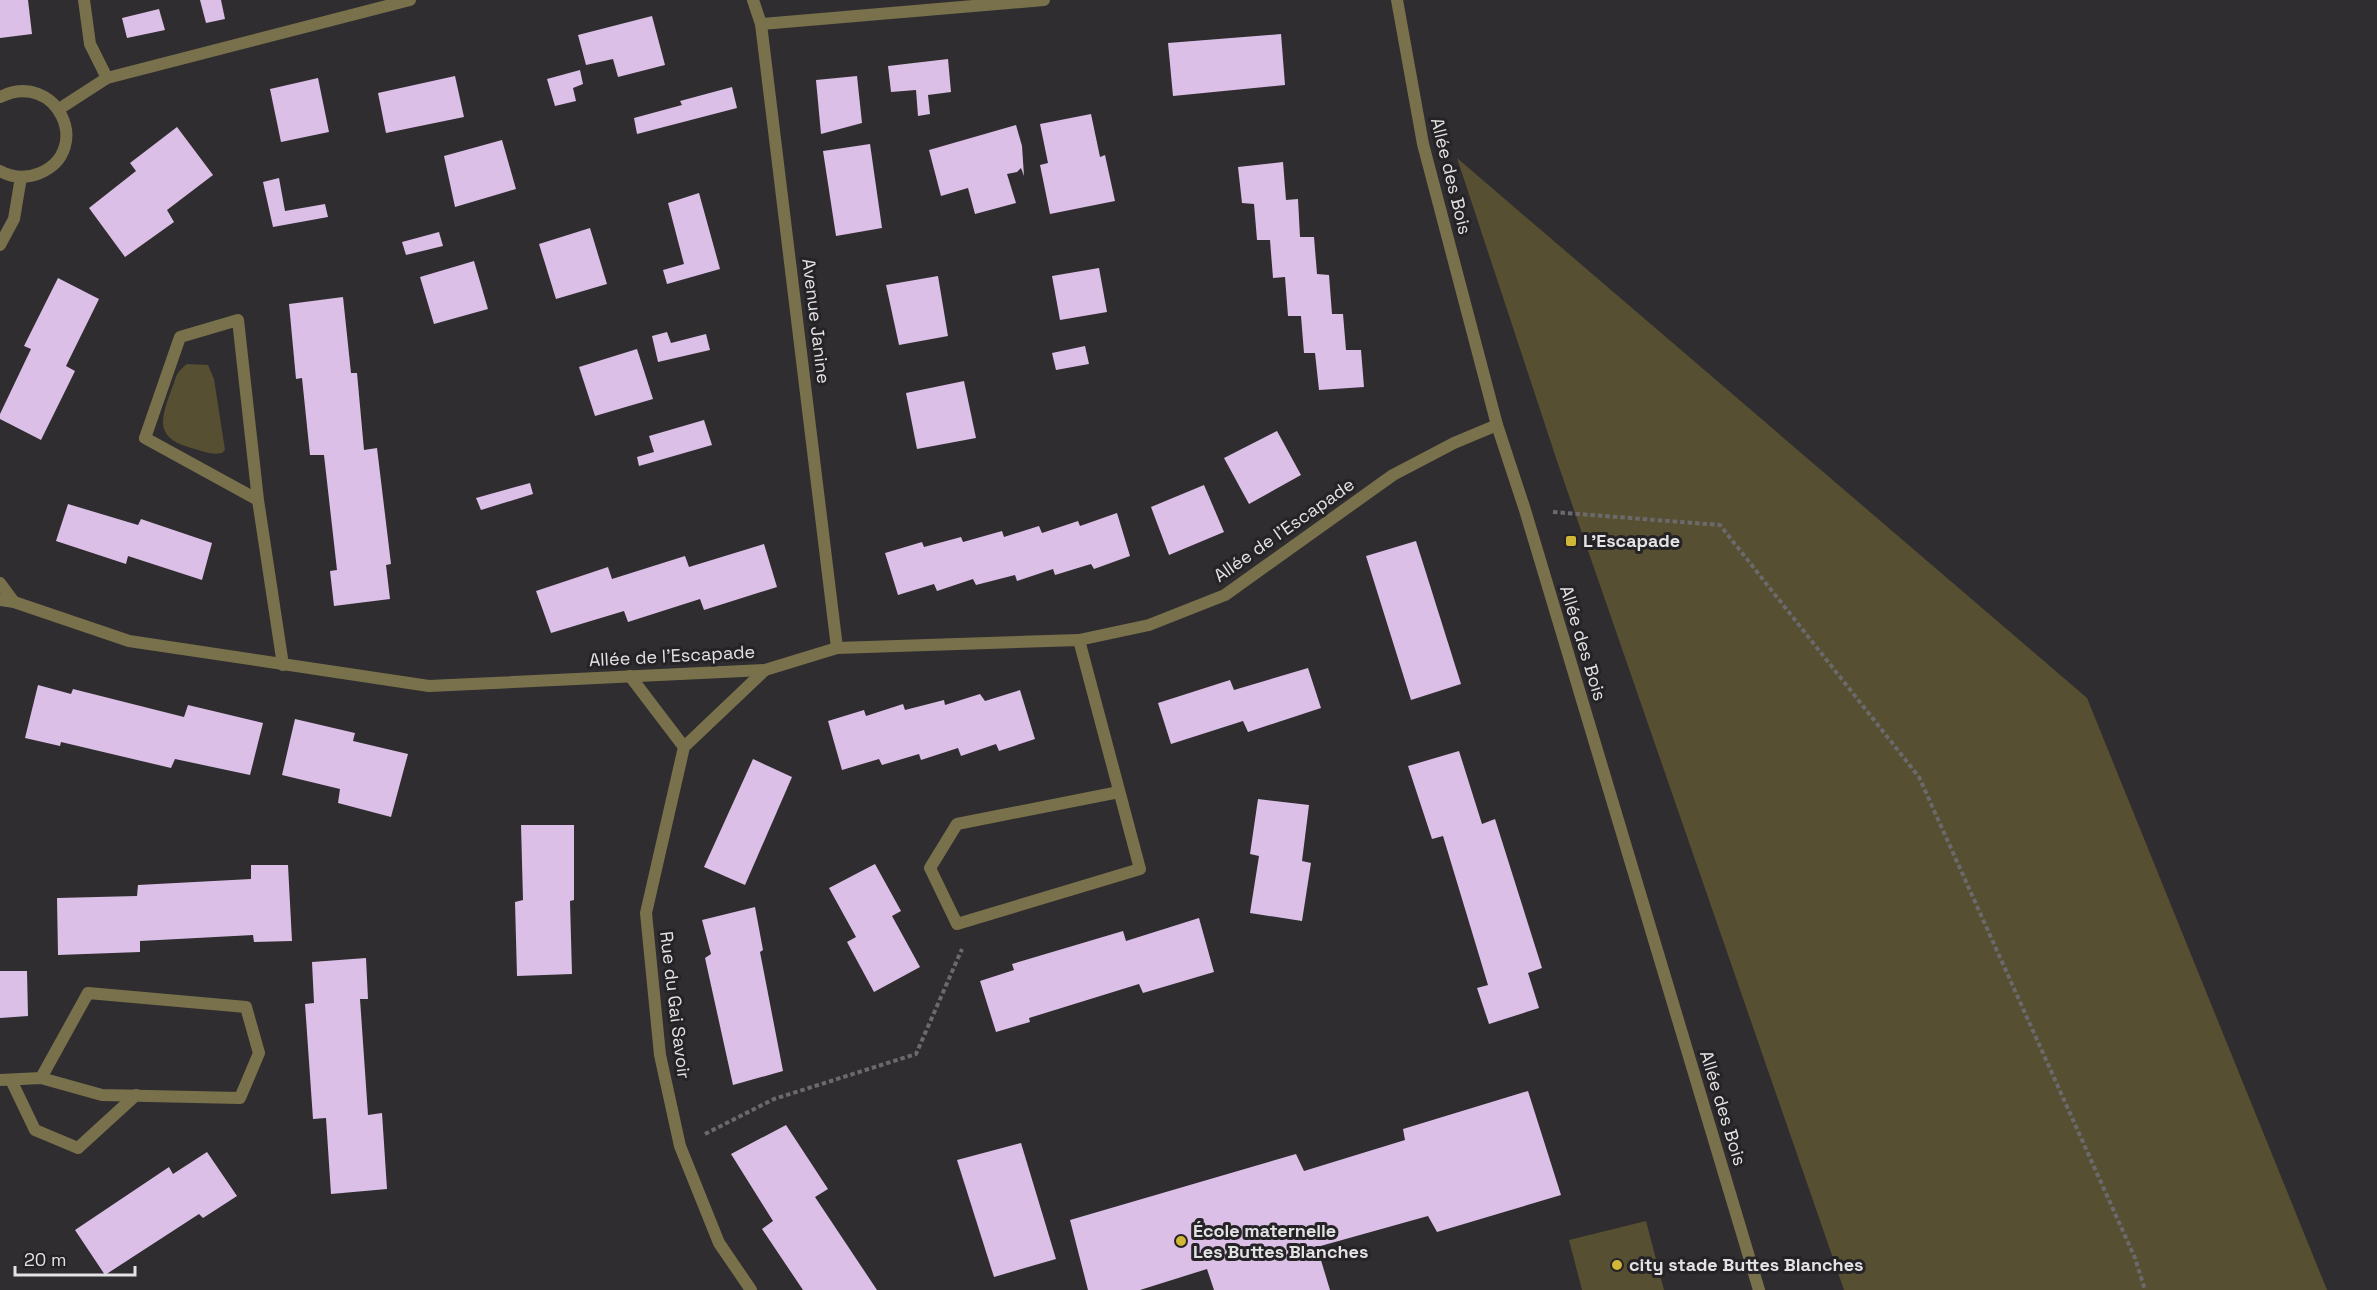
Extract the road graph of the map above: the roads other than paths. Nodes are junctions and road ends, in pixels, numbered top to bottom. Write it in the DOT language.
graph roads {
  1 [pos="84,0"];
  2 [pos="410,0"];
  3 [pos="753,0"];
  4 [pos="1044,0"];
  5 [pos="1396,0"];
  6 [pos="761,24"];
  7 [pos="107,78"];
  8 [pos="0,97"];
  9 [pos="59,109"];
  10 [pos="0,171"];
  11 [pos="21,177"];
  12 [pos="0,245"];
  13 [pos="1497,425"];
  14 [pos="258,500"];
  15 [pos="0,584"];
  16 [pos="0,600"];
  17 [pos="14,602"];
  18 [pos="1079,640"];
  19 [pos="837,648"];
  20 [pos="283,664"];
  21 [pos="765,670"];
  22 [pos="630,676"];
  23 [pos="684,747"];
  24 [pos="1119,792"];
  25 [pos="41,1078"];
  26 [pos="5,1080"];
  27 [pos="136,1095"];
  28 [pos="751,1290"];
  29 [pos="1759,1290"];
  1 -- 7 [label="street"];
  2 -- 7 [label="street"];
  3 -- 6 [label="street, Avenue Janine"];
  4 -- 6 [label="street"];
  5 -- 13 [label="street, Allée des Bois"];
  6 -- 19 [label="street, Avenue Janine"];
  7 -- 9 [label="street"];
  8 -- 9 [label="street"];
  9 -- 11 [label="street"];
  10 -- 11 [label="street"];
  11 -- 12 [label="street"];
  13 -- 18 [label="street, Allée de l'Escapade"];
  13 -- 29 [label="street, Allée des Bois"];
  14 -- 14 [label="street"];
  14 -- 20 [label="street"];
  15 -- 17 [label="street"];
  16 -- 17 [label="street, Allée de l'Escapade"];
  17 -- 20 [label="street, Allée de l'Escapade"];
  18 -- 19 [label="street, Allée de l'Escapade"];
  18 -- 24 [label="street"];
  19 -- 21 [label="street, Allée de l'Escapade"];
  20 -- 22 [label="street, Allée de l'Escapade"];
  21 -- 22 [label="street, Allée de l'Escapade"];
  21 -- 23 [label="street"];
  22 -- 23 [label="street"];
  23 -- 28 [label="street, Rue du Gai Savoir"];
  24 -- 24 [label="street"];
  25 -- 26 [label="street"];
  25 -- 27 [label="street"];
  25 -- 27 [label="street"];
  26 -- 27 [label="street"];
}
